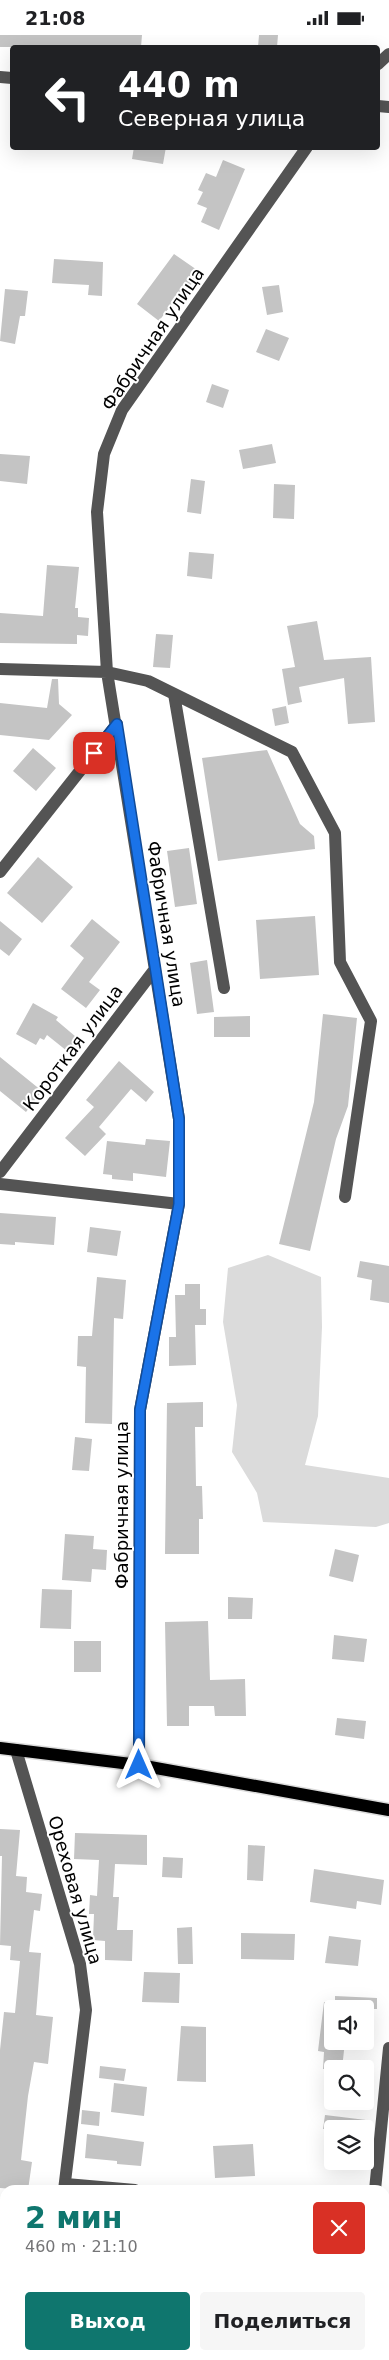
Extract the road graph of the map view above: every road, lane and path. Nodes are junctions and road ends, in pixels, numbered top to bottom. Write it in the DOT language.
graph roads {
  1 [pos="305,150"];
  2 [pos="0,669"];
  3 [pos="107,672"];
  4 [pos="174,694"];
  5 [pos="117,724"];
  6 [pos="0,872"];
  7 [pos="155,969"];
  8 [pos="224,988"];
  9 [pos="0,1172"];
  10 [pos="0,1184"];
  11 [pos="345,1197"];
  12 [pos="179,1204"];
  13 [pos="0,1748"];
  14 [pos="16,1750"];
  15 [pos="139,1765"];
  16 [pos="389,1810"];
  17 [pos="389,2048"];
  18 [pos="65,2185"];
  19 [pos="375,2185"];
  1 -- 3 [label="street, Фабричная улица"];
  2 -- 3 [label="street"];
  3 -- 4 [label="street"];
  3 -- 5 [label="street, Фабричная улица"];
  4 -- 8 [label="street"];
  4 -- 11 [label="street"];
  5 -- 6 [label="street"];
  5 -- 7 [label="street, Фабричная улица"];
  7 -- 9 [label="street, Короткая улица"];
  7 -- 12 [label="street, Фабричная улица"];
  10 -- 12 [label="street"];
  12 -- 15 [label="street, Фабричная улица"];
  13 -- 14 [label="main road"];
  14 -- 15 [label="main road"];
  14 -- 18 [label="street, Ореховая улица"];
  15 -- 16 [label="main road"];
  17 -- 19 [label="street"];
}
